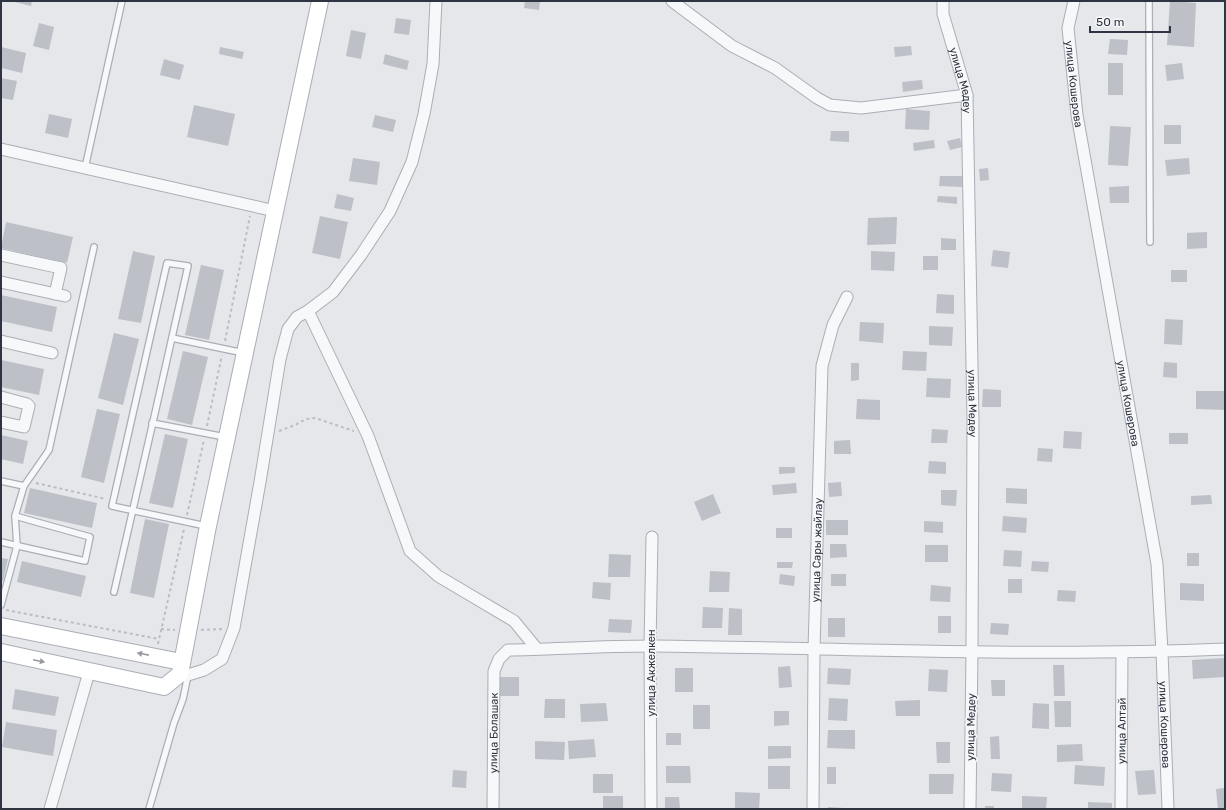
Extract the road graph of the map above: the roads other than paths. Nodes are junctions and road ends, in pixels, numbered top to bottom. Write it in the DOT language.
graph roads {
  1 [pos="122,1"];
  2 [pos="320,1"];
  3 [pos="436,1"];
  4 [pos="672,1"];
  5 [pos="943,1"];
  6 [pos="1074,1"];
  7 [pos="1150,1"];
  8 [pos="967,94"];
  9 [pos="1,149"];
  10 [pos="85,168"];
  11 [pos="275,211"];
  12 [pos="1150,242"];
  13 [pos="94,247"];
  14 [pos="1,255"];
  15 [pos="1,282"];
  16 [pos="847,297"];
  17 [pos="308,311"];
  18 [pos="172,338"];
  19 [pos="1,341"];
  20 [pos="52,353"];
  21 [pos="245,353"];
  22 [pos="1,397"];
  23 [pos="1,422"];
  24 [pos="152,423"];
  25 [pos="227,438"];
  26 [pos="1,482"];
  27 [pos="24,486"];
  28 [pos="132,510"];
  29 [pos="15,516"];
  30 [pos="208,526"];
  31 [pos="652,537"];
  32 [pos="1,542"];
  33 [pos="17,546"];
  34 [pos="114,592"];
  35 [pos="1,605"];
  36 [pos="1,626"];
  37 [pos="650,646"];
  38 [pos="538,649"];
  39 [pos="1225,649"];
  40 [pos="814,650"];
  41 [pos="972,651"];
  42 [pos="1,652"];
  43 [pos="1122,652"];
  44 [pos="1162,652"];
  45 [pos="183,670"];
  46 [pos="88,672"];
  47 [pos="50,809"];
  48 [pos="149,809"];
  49 [pos="493,809"];
  50 [pos="651,809"];
  51 [pos="813,809"];
  52 [pos="970,809"];
  53 [pos="1121,809"];
  54 [pos="1168,809"];
  1 -- 10 [label="lane"];
  2 -- 11 [label="street"];
  3 -- 17 [label="street"];
  4 -- 8 [label="street"];
  5 -- 8 [label="street, улица Медеу"];
  6 -- 44 [label="street, улица Кошерова"];
  7 -- 12 [label="lane"];
  8 -- 41 [label="street, улица Медеу"];
  9 -- 10 [label="street"];
  10 -- 11 [label="street"];
  11 -- 21 [label="street"];
  13 -- 27 [label="lane"];
  14 -- 15 [label="street"];
  16 -- 40 [label="street, улица Сары жайлау"];
  17 -- 38 [label="street"];
  17 -- 45 [label="street"];
  18 -- 21 [label="lane"];
  18 -- 24 [label="lane"];
  18 -- 28 [label="lane"];
  19 -- 20 [label="street"];
  21 -- 25 [label="street"];
  22 -- 23 [label="street"];
  24 -- 25 [label="lane"];
  24 -- 28 [label="lane"];
  25 -- 30 [label="street"];
  26 -- 27 [label="lane"];
  27 -- 29 [label="lane"];
  28 -- 30 [label="lane"];
  28 -- 34 [label="lane"];
  29 -- 33 [label="lane"];
  29 -- 33 [label="lane"];
  30 -- 45 [label="street"];
  31 -- 37 [label="street, улица Акжелкен"];
  32 -- 33 [label="lane"];
  33 -- 35 [label="lane"];
  45 -- 36 [label="street, one-way"];
  37 -- 38 [label="street"];
  37 -- 40 [label="street"];
  37 -- 50 [label="street, улица Акжелкен"];
  38 -- 49 [label="street, улица Болашак"];
  39 -- 44 [label="street"];
  40 -- 41 [label="street"];
  40 -- 51 [label="street, улица Сары жайлау"];
  41 -- 43 [label="street"];
  41 -- 52 [label="street, улица Медеу"];
  42 -- 46 [label="street, one-way"];
  43 -- 44 [label="street"];
  43 -- 53 [label="street, улица Алтай"];
  44 -- 54 [label="street, улица Кошерова"];
  45 -- 46 [label="street"];
  45 -- 48 [label="lane"];
  46 -- 47 [label="street"];
}
